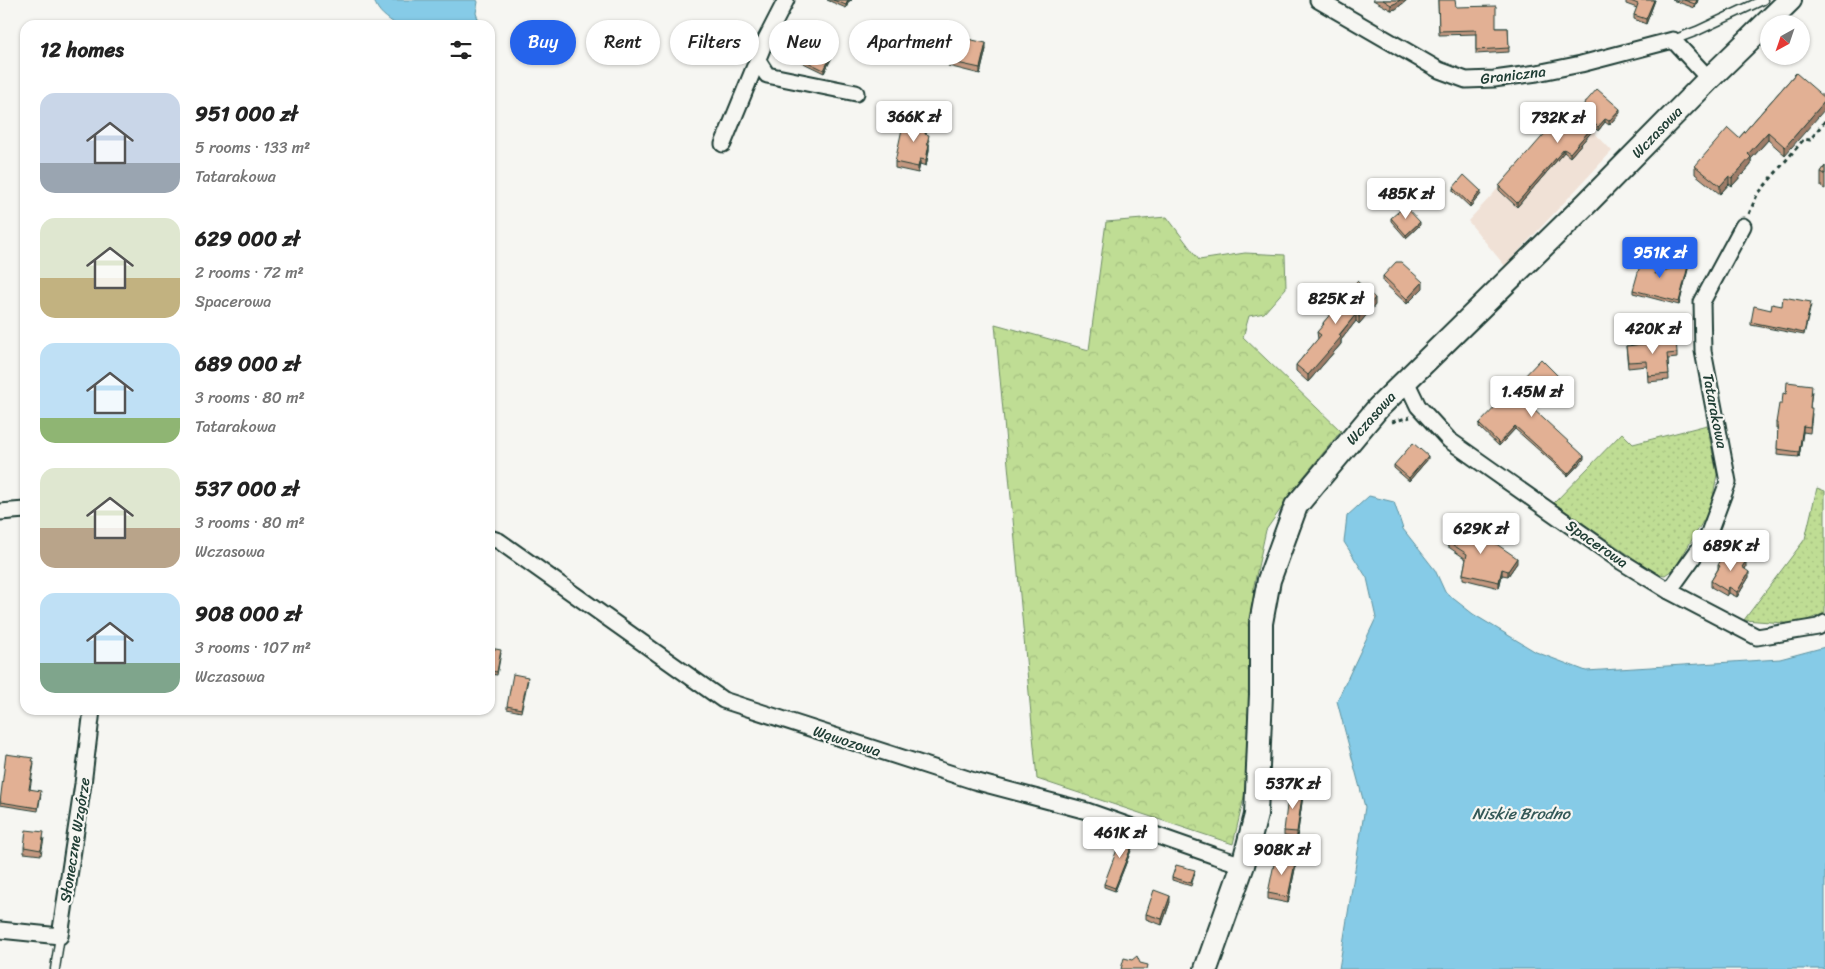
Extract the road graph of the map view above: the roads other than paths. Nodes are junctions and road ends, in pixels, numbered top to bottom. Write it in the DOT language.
graph roads {
  1 [pos="786,0"];
  2 [pos="1318,0"];
  3 [pos="1762,0"];
  4 [pos="1787,1"];
  5 [pos="1673,40"];
  6 [pos="759,59"];
  7 [pos="759,62"];
  8 [pos="756,65"];
  9 [pos="1709,79"];
  10 [pos="856,93"];
  11 [pos="724,144"];
  12 [pos="1743,226"];
  13 [pos="1406,381"];
  14 [pos="20,510"];
  15 [pos="0,512"];
  16 [pos="495,540"];
  17 [pos="1669,590"];
  18 [pos="1825,623"];
  19 [pos="91,715"];
  20 [pos="1243,865"];
  21 [pos="0,930"];
  22 [pos="60,936"];
  23 [pos="54,969"];
  24 [pos="1206,969"];
  1 -- 6 [label="street"];
  2 -- 5 [label="street, Graniczna"];
  3 -- 5 [label="lane"];
  4 -- 9 [label="street, Wczasowa"];
  5 -- 9 [label="street"];
  7 -- 10 [label="street"];
  8 -- 11 [label="street"];
  9 -- 13 [label="street, Wczasowa"];
  12 -- 17 [label="street, Tatarakowa"];
  13 -- 17 [label="street, Spacerowa"];
  13 -- 20 [label="street, Wczasowa"];
  14 -- 15 [label="street"];
  16 -- 20 [label="street, Wąwozowa"];
  17 -- 18 [label="street, Spacerowa"];
  19 -- 22 [label="street, Słoneczne Wzgórze"];
  20 -- 24 [label="street, Wczasowa"];
  21 -- 22 [label="street"];
  22 -- 23 [label="lane, Słoneczne Wzgórze"];
}
